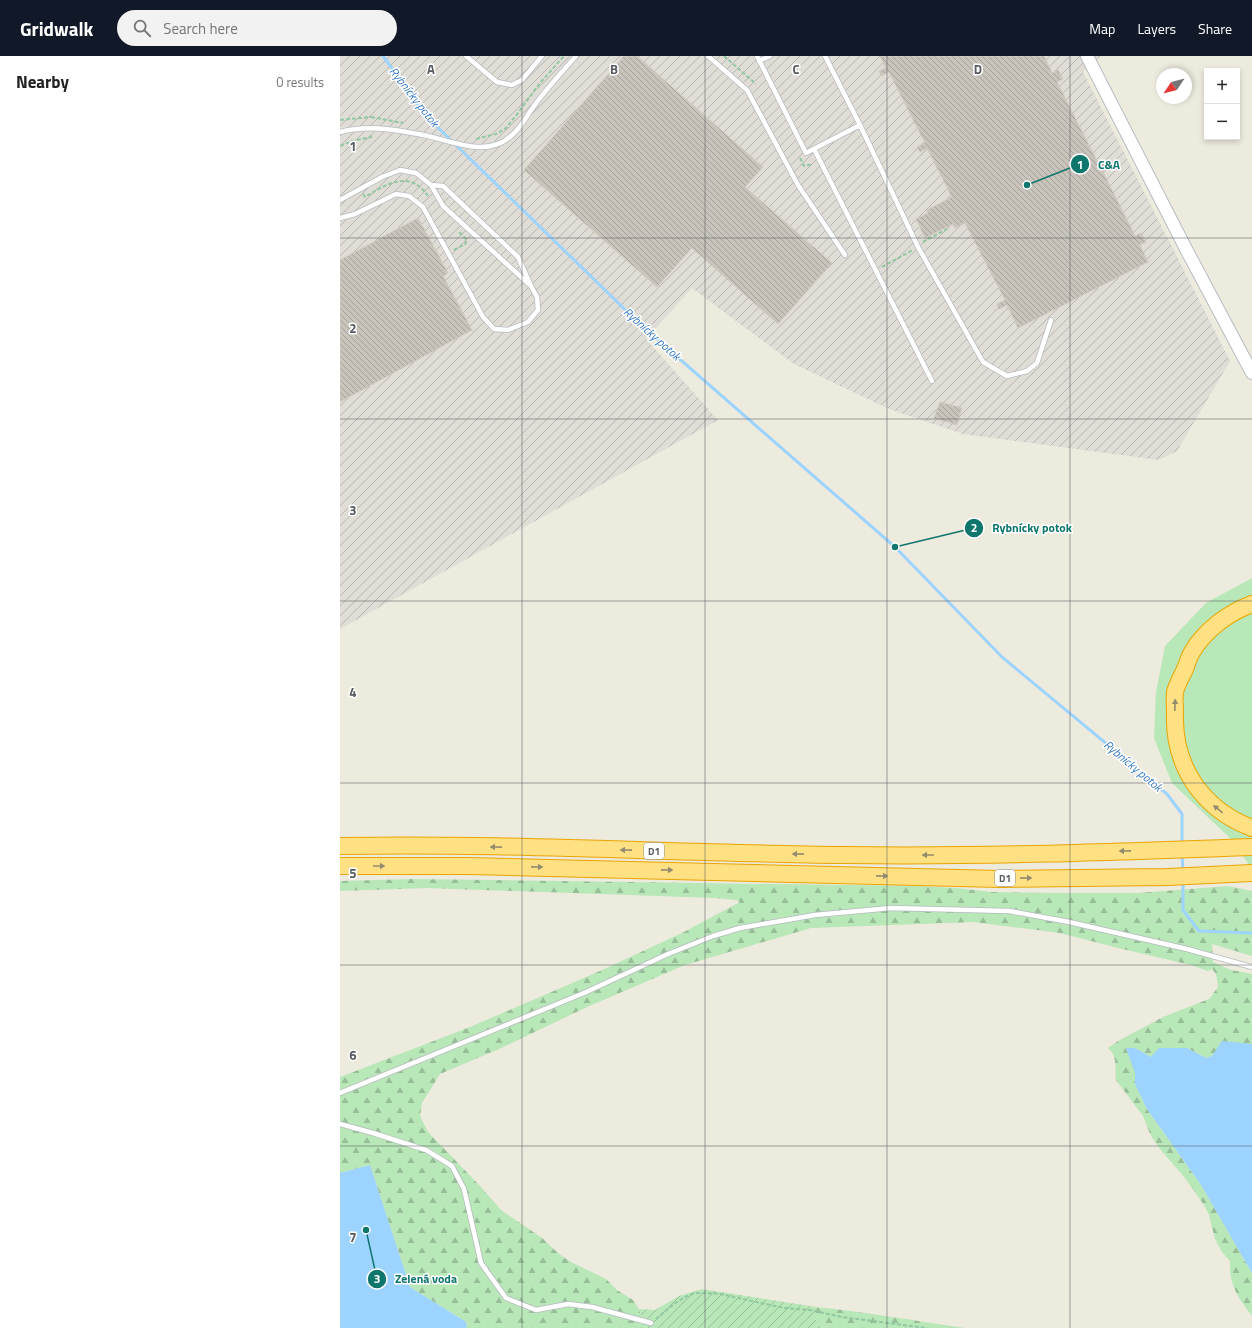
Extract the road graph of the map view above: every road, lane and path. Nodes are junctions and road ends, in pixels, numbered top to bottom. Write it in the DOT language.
graph roads {
  1 [pos="466,56"];
  2 [pos="542,56"];
  3 [pos="564,56"];
  4 [pos="576,56"];
  5 [pos="708,56"];
  6 [pos="724,56"];
  7 [pos="756,56"];
  8 [pos="770,56"];
  9 [pos="826,56"];
  10 [pos="1087,56"];
  11 [pos="759,61"];
  12 [pos="756,84"];
  13 [pos="371,117"];
  14 [pos="409,124"];
  15 [pos="860,125"];
  16 [pos="340,132"];
  17 [pos="474,139"];
  18 [pos="814,149"];
  19 [pos="431,185"];
  20 [pos="340,200"];
  21 [pos="340,218"];
  22 [pos="845,255"];
  23 [pos="531,286"];
  24 [pos="1051,320"];
  25 [pos="1252,373"];
  26 [pos="932,381"];
  27 [pos="1252,604"];
  28 [pos="1252,828"];
  29 [pos="340,846"];
  30 [pos="1252,847"];
  31 [pos="340,866"];
  32 [pos="1252,872"];
  33 [pos="1233,874"];
  34 [pos="1252,882"];
  35 [pos="1252,967"];
  36 [pos="340,1093"];
  37 [pos="340,1124"];
  38 [pos="651,1323"];
  39 [pos="926,1328"];
  1 -- 2 [label="lane"];
  3 -- 17 [label="path"];
  4 -- 16 [label="lane"];
  5 -- 22 [label="lane"];
  6 -- 12 [label="path"];
  7 -- 11 [label="lane"];
  8 -- 11 [label="lane"];
  9 -- 15 [label="lane"];
  10 -- 25 [label="main road"];
  11 -- 18 [label="lane"];
  13 -- 14 [label="path"];
  15 -- 18 [label="lane"];
  15 -- 24 [label="lane"];
  18 -- 26 [label="lane"];
  19 -- 20 [label="lane"];
  19 -- 23 [label="lane"];
  19 -- 23 [label="lane"];
  21 -- 23 [label="lane"];
  28 -- 27 [label="highway, one-way"];
  30 -- 29 [label="highway, D1, one-way"];
  31 -- 33 [label="highway, D1, one-way"];
  32 -- 33 [label="highway, D1"];
  33 -- 34 [label="highway"];
  35 -- 36 [label="lane"];
  37 -- 38 [label="lane"];
  38 -- 39 [label="path"];
}
